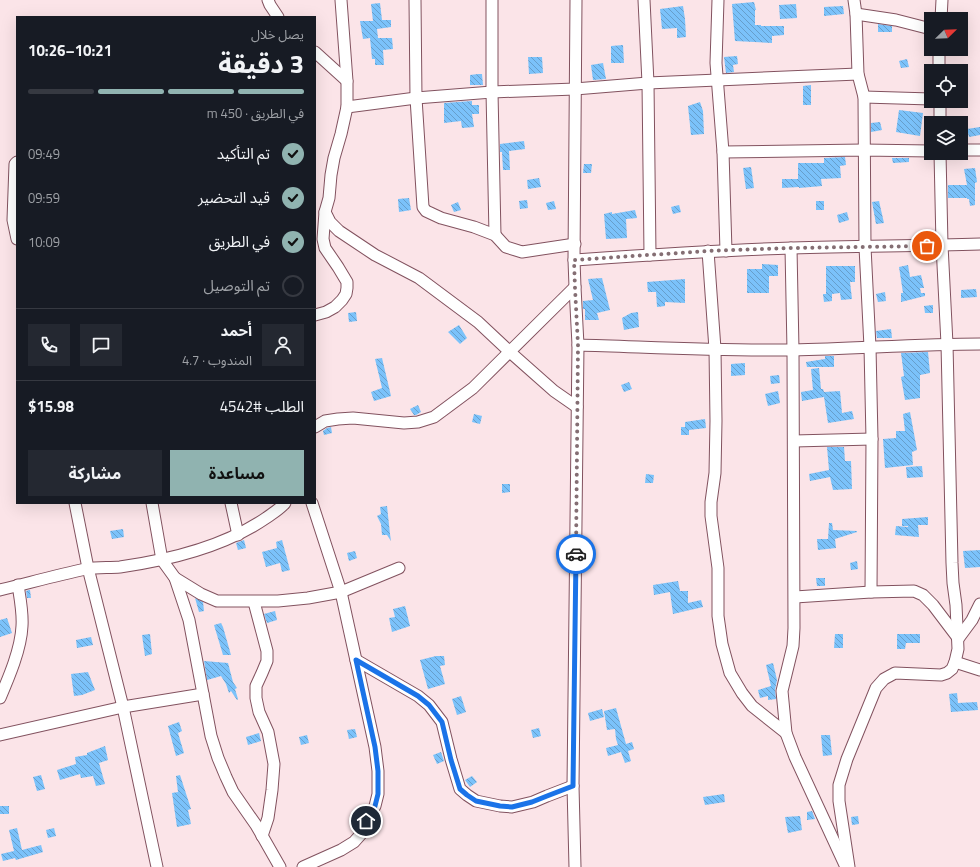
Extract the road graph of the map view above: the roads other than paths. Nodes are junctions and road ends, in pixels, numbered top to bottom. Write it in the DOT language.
graph roads {
  1 [pos="268,0"];
  2 [pos="341,0"];
  3 [pos="415,0"];
  4 [pos="492,0"];
  5 [pos="576,0"];
  6 [pos="644,0"];
  7 [pos="718,0"];
  8 [pos="854,0"];
  9 [pos="942,0"];
  10 [pos="941,12"];
  11 [pos="856,14"];
  12 [pos="277,16"];
  13 [pos="924,27"];
  14 [pos="316,53"];
  15 [pos="858,74"];
  16 [pos="716,79"];
  17 [pos="347,81"];
  18 [pos="648,83"];
  19 [pos="575,89"];
  20 [pos="492,92"];
  21 [pos="864,97"];
  22 [pos="416,98"];
  23 [pos="924,99"];
  24 [pos="347,106"];
  25 [pos="864,150"];
  26 [pos="968,150"];
  27 [pos="980,150"];
  28 [pos="924,151"];
  29 [pos="723,152"];
  30 [pos="940,160"];
  31 [pos="16,163"];
  32 [pos="325,212"];
  33 [pos="16,234"];
  34 [pos="495,235"];
  35 [pos="575,244"];
  36 [pos="980,244"];
  37 [pos="942,245"];
  38 [pos="865,247"];
  39 [pos="791,248"];
  40 [pos="708,251"];
  41 [pos="726,251"];
  42 [pos="650,255"];
  43 [pos="574,260"];
  44 [pos="575,288"];
  45 [pos="316,315"];
  46 [pos="947,344"];
  47 [pos="980,344"];
  48 [pos="578,345"];
  49 [pos="870,347"];
  50 [pos="715,349"];
  51 [pos="794,350"];
  52 [pos="510,352"];
  53 [pos="577,407"];
  54 [pos="316,426"];
  55 [pos="872,439"];
  56 [pos="794,441"];
  57 [pos="74,504"];
  58 [pos="152,504"];
  59 [pos="231,504"];
  60 [pos="284,504"];
  61 [pos="312,504"];
  62 [pos="238,535"];
  63 [pos="162,560"];
  64 [pos="88,568"];
  65 [pos="399,568"];
  66 [pos="175,578"];
  67 [pos="18,585"];
  68 [pos="0,590"];
  69 [pos="341,592"];
  70 [pos="871,592"];
  71 [pos="794,597"];
  72 [pos="254,602"];
  73 [pos="980,605"];
  74 [pos="958,639"];
  75 [pos="356,660"];
  76 [pos="955,662"];
  77 [pos="980,670"];
  78 [pos="203,694"];
  79 [pos="0,698"];
  80 [pos="123,707"];
  81 [pos="786,733"];
  82 [pos="0,735"];
  83 [pos="573,786"];
  84 [pos="262,836"];
  85 [pos="157,867"];
  86 [pos="280,867"];
  87 [pos="303,867"];
  88 [pos="575,867"];
  89 [pos="846,867"];
  90 [pos="849,867"];
  1 -- 12 [label="street"];
  2 -- 17 [label="street"];
  3 -- 22 [label="street"];
  4 -- 20 [label="street"];
  5 -- 19 [label="street"];
  6 -- 18 [label="street"];
  7 -- 16 [label="street"];
  8 -- 11 [label="street"];
  9 -- 10 [label="street"];
  11 -- 13 [label="street"];
  11 -- 15 [label="street"];
  14 -- 17 [label="street"];
  15 -- 16 [label="street"];
  15 -- 21 [label="street"];
  16 -- 18 [label="street"];
  16 -- 29 [label="street"];
  17 -- 24 [label="street"];
  18 -- 19 [label="street"];
  18 -- 42 [label="street"];
  19 -- 20 [label="street"];
  19 -- 35 [label="street"];
  20 -- 22 [label="street"];
  20 -- 34 [label="street"];
  21 -- 23 [label="street"];
  21 -- 25 [label="street"];
  22 -- 24 [label="street"];
  22 -- 34 [label="street"];
  24 -- 32 [label="street"];
  25 -- 28 [label="street"];
  25 -- 29 [label="street"];
  25 -- 38 [label="street"];
  26 -- 27 [label="street"];
  29 -- 41 [label="street"];
  30 -- 37 [label="street"];
  31 -- 33 [label="street"];
  32 -- 45 [label="street"];
  32 -- 52 [label="street"];
  34 -- 35 [label="street"];
  35 -- 43 [label="street"];
  36 -- 37 [label="street"];
  37 -- 38 [label="street"];
  37 -- 46 [label="street"];
  38 -- 39 [label="street"];
  38 -- 49 [label="street"];
  39 -- 41 [label="street"];
  39 -- 51 [label="street"];
  40 -- 41 [label="street"];
  40 -- 42 [label="street"];
  40 -- 50 [label="street"];
  42 -- 43 [label="street"];
  43 -- 44 [label="street"];
  44 -- 48 [label="street"];
  44 -- 52 [label="street"];
  46 -- 47 [label="street"];
  46 -- 49 [label="street"];
  46 -- 74 [label="street"];
  48 -- 50 [label="street"];
  48 -- 53 [label="street"];
  49 -- 51 [label="street"];
  49 -- 55 [label="street"];
  50 -- 51 [label="street"];
  50 -- 81 [label="street"];
  51 -- 56 [label="street"];
  52 -- 53 [label="street"];
  52 -- 54 [label="street"];
  53 -- 83 [label="street"];
  55 -- 56 [label="street"];
  55 -- 70 [label="street"];
  56 -- 71 [label="street"];
  57 -- 64 [label="street"];
  58 -- 63 [label="street"];
  59 -- 62 [label="street"];
  60 -- 62 [label="street"];
  61 -- 69 [label="street"];
  62 -- 63 [label="street"];
  63 -- 64 [label="street"];
  63 -- 66 [label="street"];
  64 -- 67 [label="street"];
  64 -- 80 [label="street"];
  65 -- 69 [label="street"];
  66 -- 72 [label="street"];
  66 -- 78 [label="street"];
  67 -- 68 [label="street"];
  67 -- 79 [label="street"];
  69 -- 72 [label="street"];
  69 -- 75 [label="street"];
  70 -- 71 [label="street"];
  70 -- 74 [label="street"];
  71 -- 81 [label="street"];
  72 -- 84 [label="street"];
  73 -- 74 [label="street"];
  74 -- 76 [label="street"];
  75 -- 83 [label="street"];
  75 -- 87 [label="street"];
  76 -- 77 [label="street"];
  76 -- 90 [label="street"];
  78 -- 80 [label="street"];
  78 -- 84 [label="street"];
  80 -- 82 [label="street"];
  80 -- 85 [label="street"];
  81 -- 89 [label="street"];
  83 -- 88 [label="street"];
  84 -- 86 [label="street"];
}
